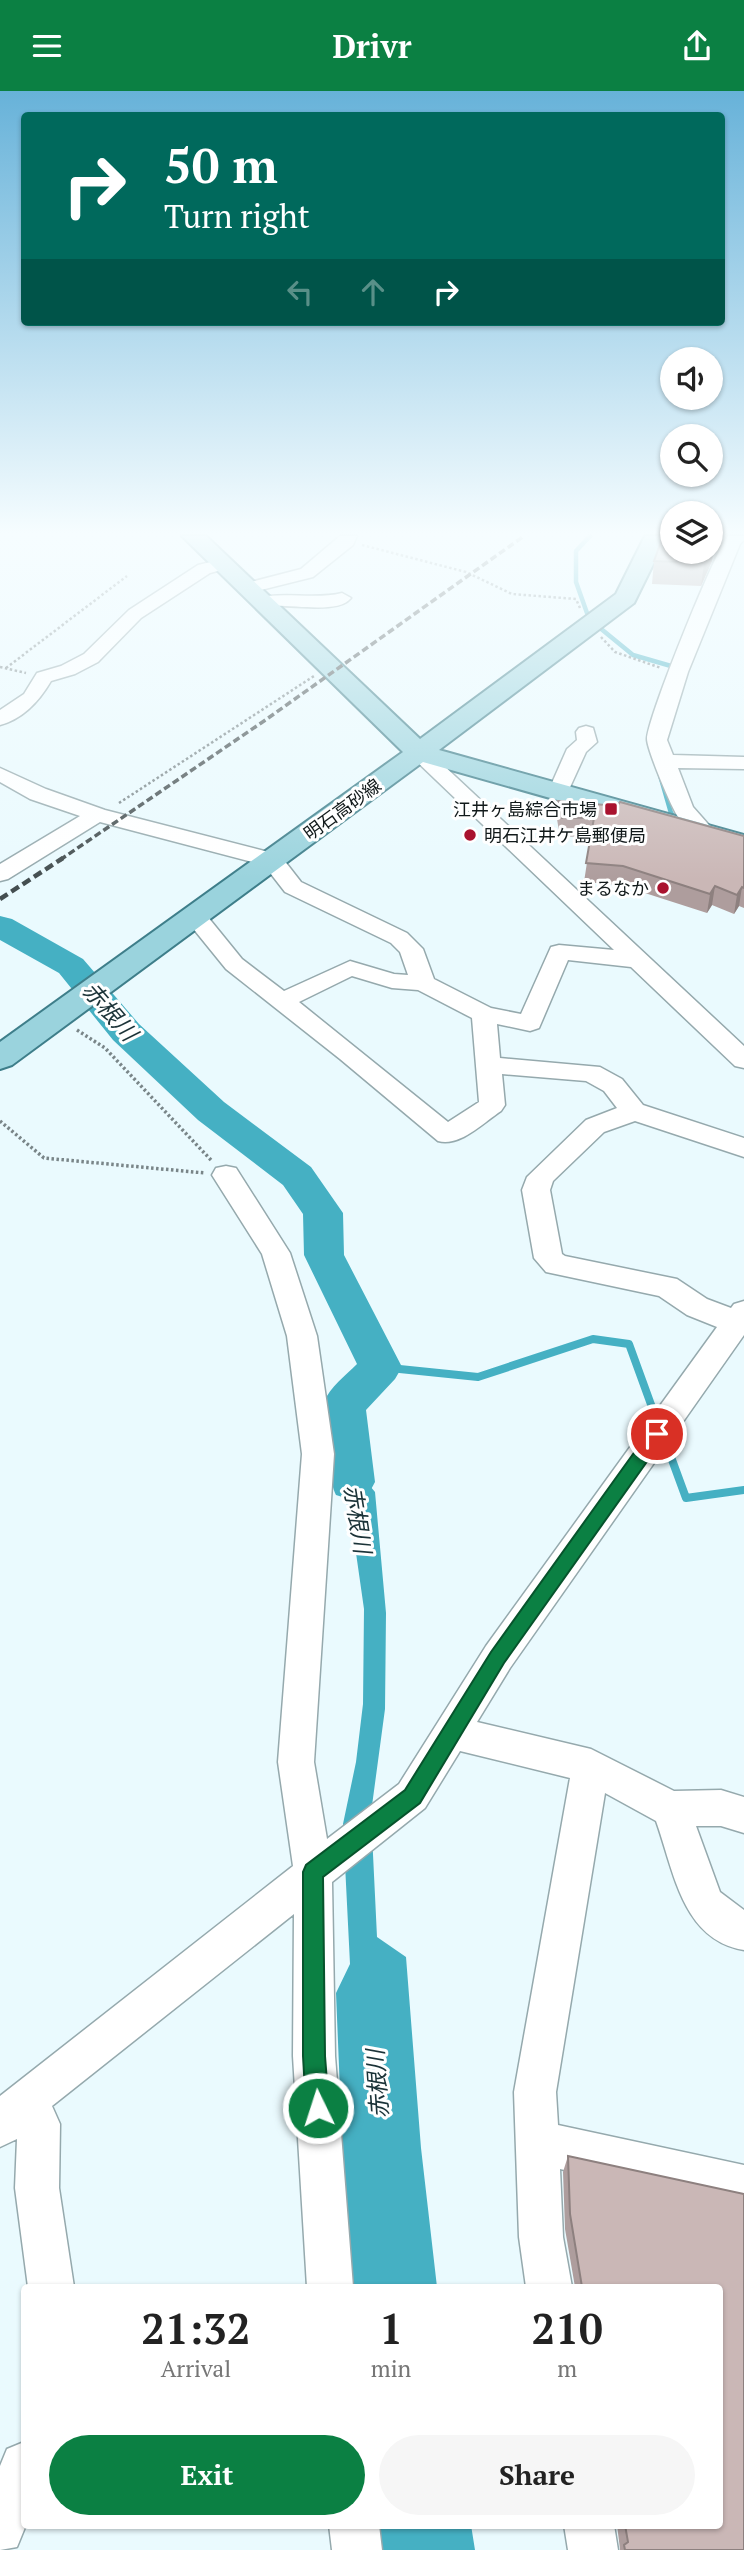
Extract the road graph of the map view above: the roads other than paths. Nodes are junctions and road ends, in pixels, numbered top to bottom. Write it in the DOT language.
graph roads {
  1 [pos="98,651"];
  2 [pos="313,651"];
  3 [pos="554,651"];
  4 [pos="688,651"];
  5 [pos="0,719"];
  6 [pos="586,731"];
  7 [pos="419,753"];
  8 [pos="665,761"];
  9 [pos="744,763"];
  10 [pos="0,774"];
  11 [pos="559,792"];
  12 [pos="97,815"];
  13 [pos="705,833"];
  14 [pos="744,844"];
  15 [pos="272,860"];
  16 [pos="0,874"];
  17 [pos="195,916"];
  18 [pos="637,960"];
  19 [pos="423,983"];
  20 [pos="282,1000"];
  21 [pos="484,1014"];
  22 [pos="0,1058"];
  23 [pos="744,1060"];
  24 [pos="488,1065"];
  25 [pos="634,1111"];
  26 [pos="744,1148"];
  27 [pos="226,1175"];
  28 [pos="740,1317"];
  29 [pos="452,1733"];
  30 [pos="591,1766"];
  31 [pos="671,1809"];
  32 [pos="744,1815"];
  33 [pos="313,1872"];
  34 [pos="744,1930"];
  35 [pos="13,2114"];
  36 [pos="536,2142"];
  37 [pos="744,2187"];
  38 [pos="51,2284"];
  39 [pos="330,2284"];
  40 [pos="549,2284"];
  41 [pos="21,2474"];
  42 [pos="354,2529"];
  43 [pos="590,2529"];
  44 [pos="0,2531"];
  45 [pos="357,2550"];
  46 [pos="593,2550"];
  1 -- 5 [label="street"];
  2 -- 7 [label="main road"];
  3 -- 7 [label="main road, 明石高砂線"];
  4 -- 8 [label="street"];
  6 -- 11 [label="street"];
  7 -- 11 [label="main road"];
  7 -- 15 [label="main road, 明石高砂線"];
  7 -- 18 [label="street"];
  8 -- 9 [label="street"];
  8 -- 13 [label="street"];
  10 -- 12 [label="street"];
  11 -- 13 [label="main road"];
  12 -- 15 [label="street"];
  12 -- 16 [label="street"];
  13 -- 14 [label="main road"];
  15 -- 17 [label="main road, 明石高砂線"];
  15 -- 19 [label="street"];
  17 -- 20 [label="street"];
  17 -- 22 [label="main road, 明石高砂線"];
  18 -- 21 [label="street"];
  18 -- 23 [label="street"];
  19 -- 20 [label="street"];
  19 -- 21 [label="street"];
  20 -- 24 [label="street"];
  21 -- 24 [label="street"];
  24 -- 25 [label="street"];
  25 -- 26 [label="street"];
  25 -- 28 [label="street"];
  27 -- 33 [label="street"];
  28 -- 29 [label="street"];
  29 -- 30 [label="street"];
  29 -- 33 [label="street"];
  30 -- 31 [label="street"];
  30 -- 36 [label="street"];
  31 -- 32 [label="street"];
  31 -- 34 [label="street"];
  33 -- 35 [label="street"];
  33 -- 39 [label="street"];
  35 -- 38 [label="street"];
  36 -- 37 [label="street"];
  36 -- 40 [label="street"];
  41 -- 44 [label="street"];
  42 -- 45 [label="street"];
  43 -- 46 [label="street"];
}
